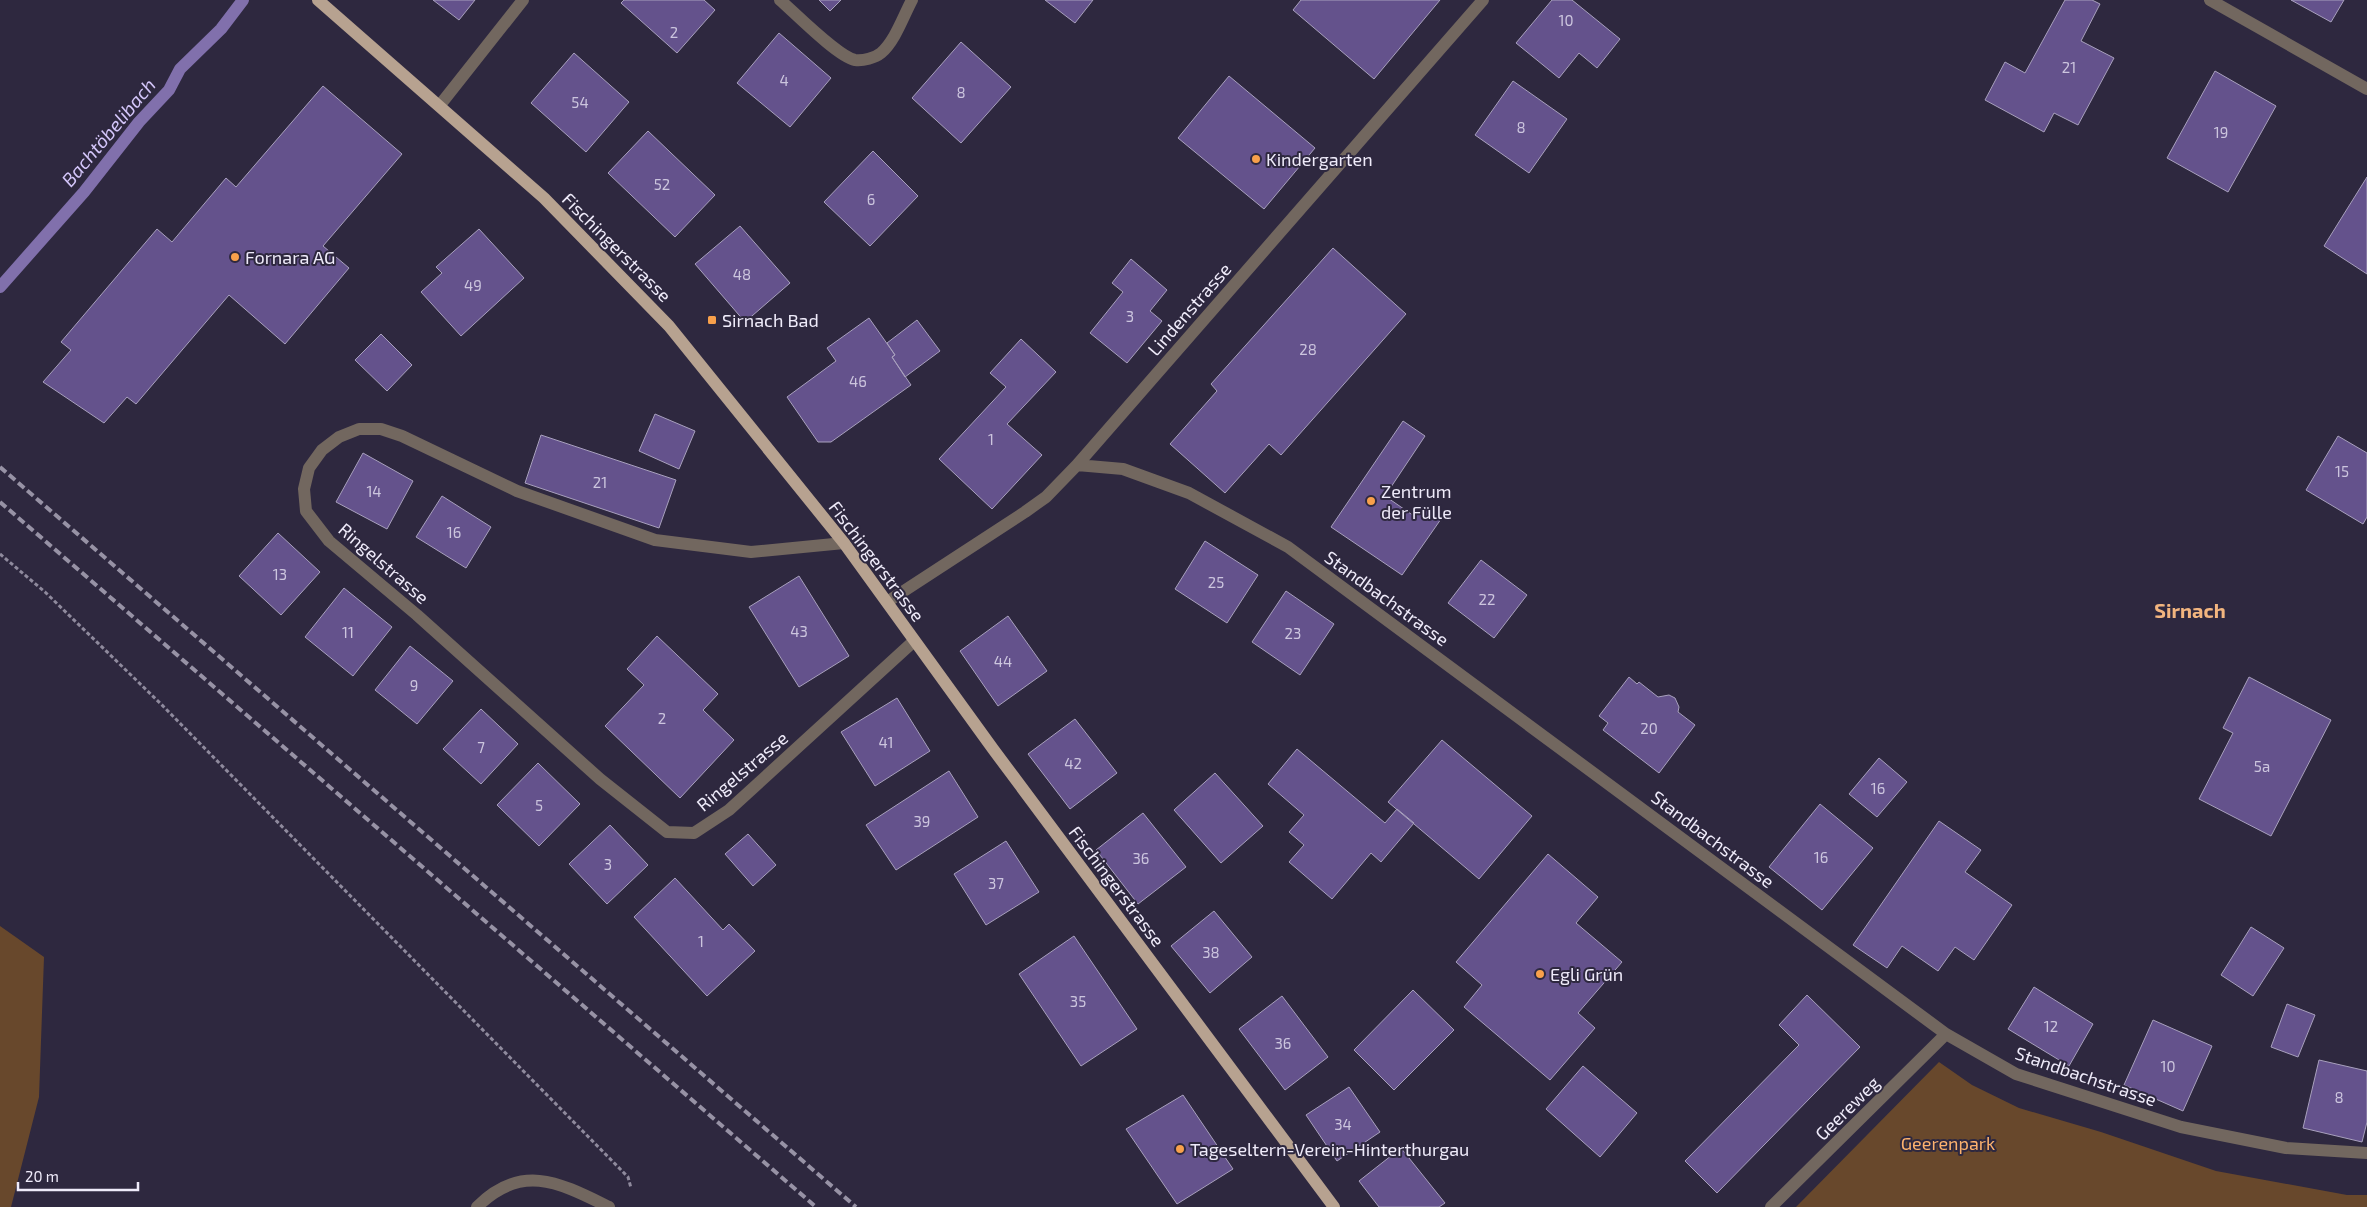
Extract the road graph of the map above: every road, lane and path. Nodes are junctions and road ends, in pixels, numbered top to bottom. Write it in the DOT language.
graph roads {
  1 [pos="318,0"];
  2 [pos="523,0"];
  3 [pos="780,0"];
  4 [pos="912,0"];
  5 [pos="1484,0"];
  6 [pos="2210,0"];
  7 [pos="2367,89"];
  8 [pos="440,105"];
  9 [pos="1076,465"];
  10 [pos="844,543"];
  11 [pos="0,554"];
  12 [pos="887,602"];
  13 [pos="914,640"];
  14 [pos="1946,1034"];
  15 [pos="2367,1153"];
  16 [pos="632,1196"];
  17 [pos="477,1207"];
  18 [pos="609,1207"];
  19 [pos="1334,1207"];
  20 [pos="1771,1207"];
  1 -- 8 [label="main road, Fischingerstrasse"];
  2 -- 8 [label="street"];
  3 -- 4 [label="street"];
  5 -- 9 [label="street, Lindenstrasse"];
  6 -- 7 [label="street"];
  8 -- 10 [label="main road, Fischingerstrasse"];
  9 -- 12 [label="street, Lindenstrasse"];
  9 -- 14 [label="street, Standbachstrasse"];
  10 -- 12 [label="main road, Fischingerstrasse"];
  10 -- 13 [label="street, Ringelstrasse"];
  11 -- 16 [label="path"];
  12 -- 13 [label="main road, Fischingerstrasse"];
  13 -- 19 [label="main road, Fischingerstrasse"];
  14 -- 15 [label="street, Standbachstrasse"];
  14 -- 20 [label="street, Geereweg"];
  17 -- 18 [label="street"];
}
